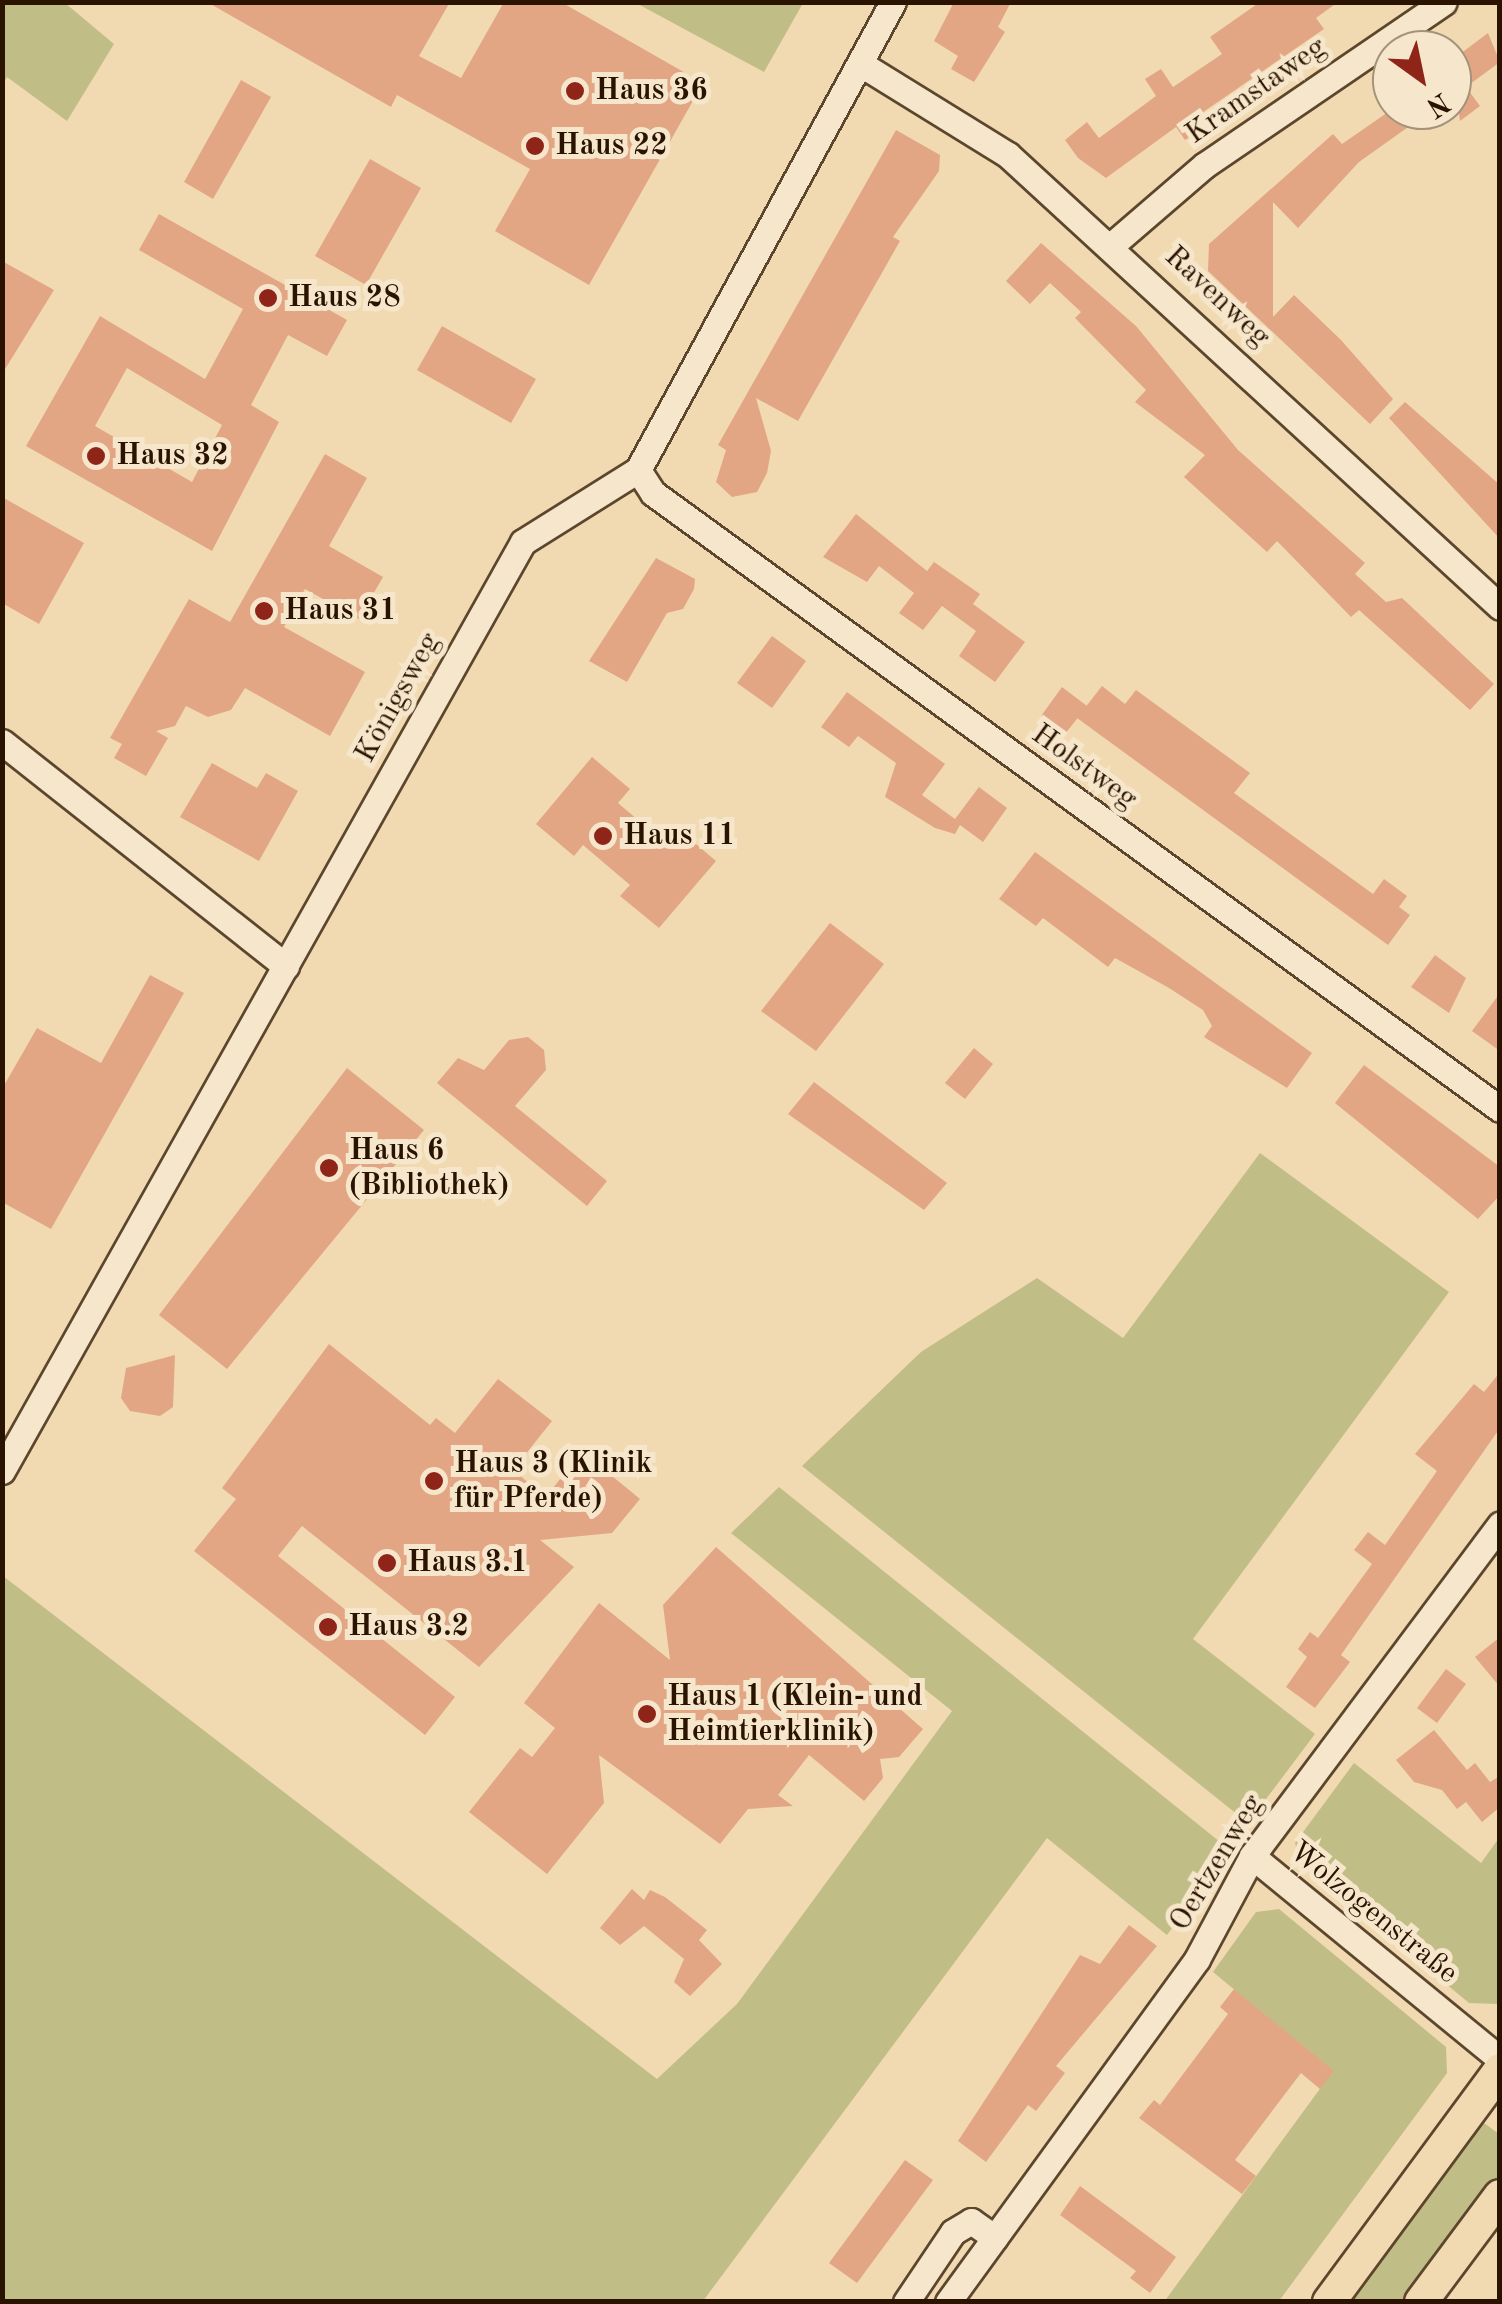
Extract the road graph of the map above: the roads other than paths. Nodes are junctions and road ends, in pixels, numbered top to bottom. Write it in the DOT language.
graph roads {
  1 [pos="894,2"];
  2 [pos="1444,2"];
  3 [pos="864,66"];
  4 [pos="1113,244"];
  5 [pos="638,470"];
  6 [pos="1500,607"];
  7 [pos="2,742"];
  8 [pos="286,966"];
  9 [pos="1500,1109"];
  10 [pos="2,1471"];
  11 [pos="1500,1524"];
  12 [pos="1252,1856"];
  13 [pos="1500,2059"];
  14 [pos="1500,2070"];
  15 [pos="1500,2196"];
  16 [pos="994,2238"];
  17 [pos="906,2302"];
  18 [pos="948,2302"];
  19 [pos="1329,2302"];
  20 [pos="1422,2302"];
  1 -- 3 [label="street, Königsweg"];
  2 -- 4 [label="street, Kramstaweg"];
  3 -- 4 [label="street, Ravenweg"];
  3 -- 5 [label="street, Königsweg"];
  4 -- 6 [label="street, Ravenweg"];
  5 -- 8 [label="street, Königsweg"];
  5 -- 9 [label="street, Holstweg"];
  7 -- 8 [label="street"];
  8 -- 10 [label="street, Königsweg"];
  11 -- 12 [label="street, Oertzenweg"];
  12 -- 13 [label="street, Wolzogenstraße"];
  12 -- 16 [label="street, Oertzenweg"];
  14 -- 19 [label="main road"];
  15 -- 20 [label="main road"];
  16 -- 17 [label="street"];
  16 -- 18 [label="street, Oertzenweg"];
}
